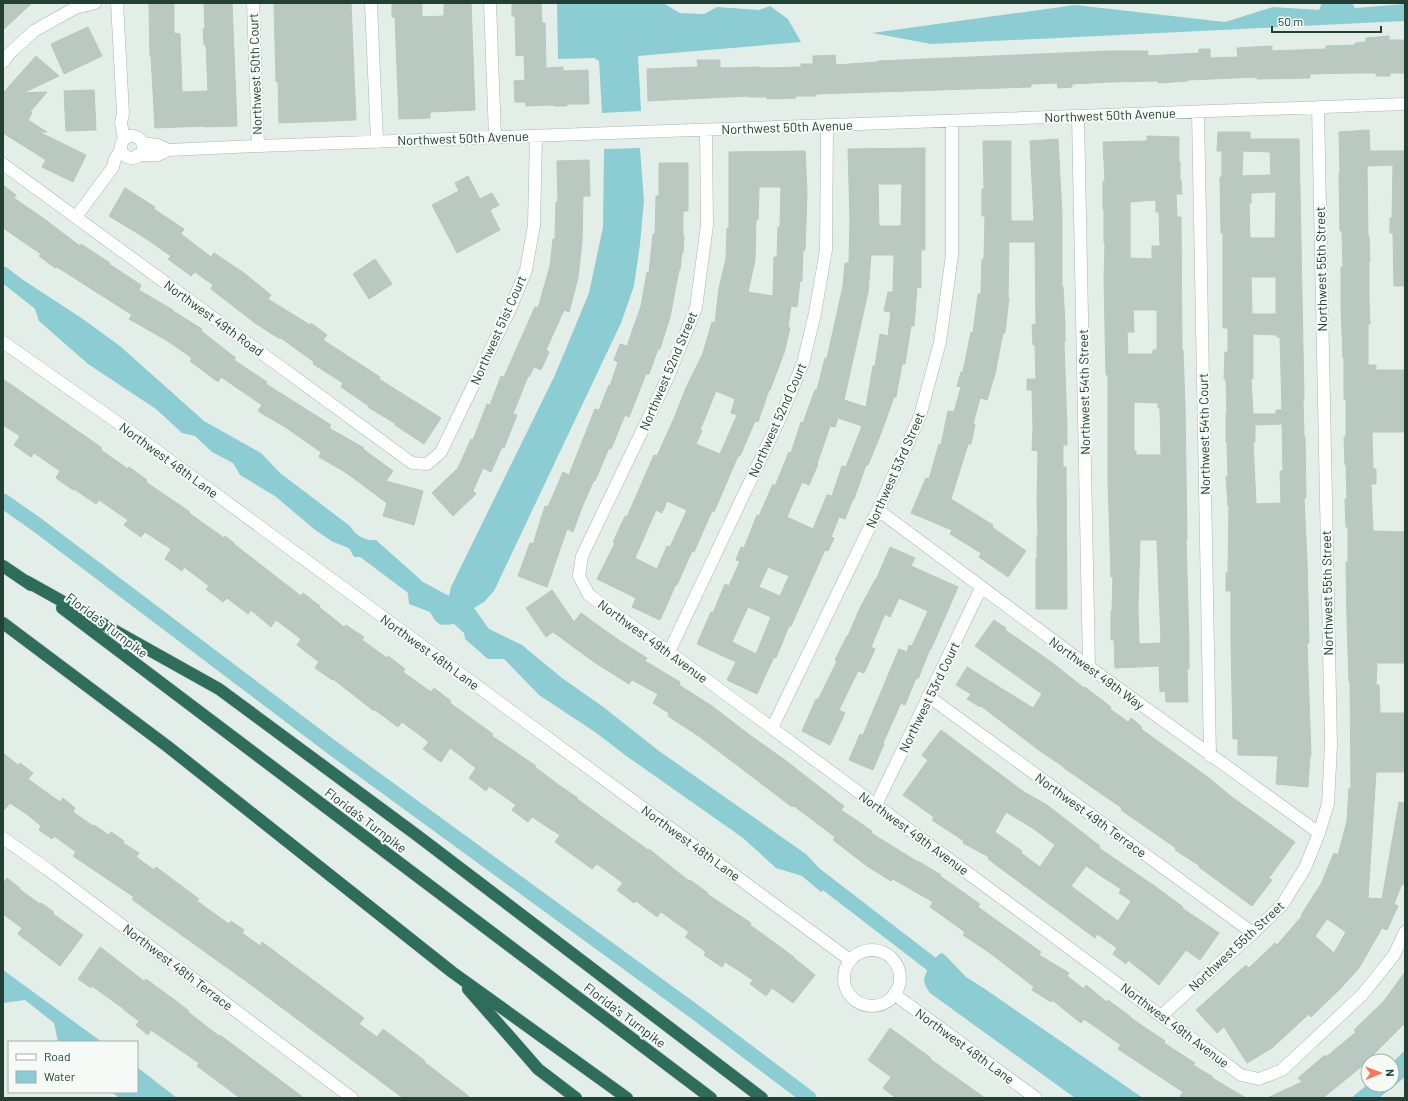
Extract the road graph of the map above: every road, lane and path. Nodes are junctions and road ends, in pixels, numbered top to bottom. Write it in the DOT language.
graph roads {
  1 [pos="95,3"];
  2 [pos="117,3"];
  3 [pos="252,3"];
  4 [pos="371,3"];
  5 [pos="490,3"];
  6 [pos="3,62"];
  7 [pos="1405,104"];
  8 [pos="1318,107"];
  9 [pos="1198,112"];
  10 [pos="1078,116"];
  11 [pos="952,120"];
  12 [pos="827,125"];
  13 [pos="706,130"];
  14 [pos="536,136"];
  15 [pos="495,137"];
  16 [pos="130,142"];
  17 [pos="377,142"];
  18 [pos="258,146"];
  19 [pos="168,150"];
  20 [pos="134,156"];
  21 [pos="3,164"];
  22 [pos="113,167"];
  23 [pos="76,217"];
  24 [pos="5,344"];
  25 [pos="427,464"];
  26 [pos="878,510"];
  27 [pos="3,566"];
  28 [pos="579,576"];
  29 [pos="26,581"];
  30 [pos="981,588"];
  31 [pos="3,623"];
  32 [pos="669,652"];
  33 [pos="1089,667"];
  34 [pos="928,696"];
  35 [pos="772,728"];
  36 [pos="1210,756"];
  37 [pos="876,805"];
  38 [pos="1319,833"];
  39 [pos="3,838"];
  40 [pos="1405,932"];
  41 [pos="1253,933"];
  42 [pos="850,960"];
  43 [pos="452,972"];
  44 [pos="894,994"];
  45 [pos="1162,1015"];
  46 [pos="352,1098"];
  47 [pos="576,1098"];
  48 [pos="627,1098"];
  49 [pos="711,1098"];
  50 [pos="762,1098"];
  51 [pos="1036,1098"];
  1 -- 6 [label="street"];
  2 -- 16 [label="street"];
  3 -- 18 [label="street, Northwest 50th Court"];
  4 -- 17 [label="street"];
  5 -- 15 [label="street"];
  7 -- 8 [label="street, Northwest 50th Avenue"];
  8 -- 9 [label="street, Northwest 50th Avenue"];
  8 -- 38 [label="street, Northwest 55th Street"];
  9 -- 10 [label="street, Northwest 50th Avenue"];
  9 -- 36 [label="street, Northwest 54th Court"];
  10 -- 11 [label="street, Northwest 50th Avenue"];
  10 -- 33 [label="street, Northwest 54th Street"];
  11 -- 12 [label="street, Northwest 50th Avenue"];
  11 -- 26 [label="street, Northwest 53rd Street"];
  12 -- 13 [label="street, Northwest 50th Avenue"];
  12 -- 32 [label="street, Northwest 52nd Court"];
  13 -- 14 [label="street, Northwest 50th Avenue"];
  13 -- 28 [label="street, Northwest 52nd Street"];
  14 -- 15 [label="street, Northwest 50th Avenue"];
  14 -- 25 [label="street, Northwest 51st Court"];
  15 -- 17 [label="street, Northwest 50th Avenue"];
  16 -- 19 [label="street, Northwest 50th Avenue"];
  16 -- 20 [label="street"];
  16 -- 20 [label="street"];
  16 -- 22 [label="street"];
  17 -- 18 [label="street, Northwest 50th Avenue"];
  18 -- 19 [label="street, Northwest 50th Avenue"];
  19 -- 20 [label="street, Northwest 50th Avenue"];
  20 -- 22 [label="street"];
  21 -- 23 [label="street, Northwest 49th Road"];
  22 -- 23 [label="street"];
  23 -- 25 [label="street, Northwest 49th Road"];
  24 -- 42 [label="street, Northwest 48th Lane"];
  26 -- 30 [label="street, Northwest 49th Way"];
  26 -- 35 [label="street, Northwest 53rd Street"];
  27 -- 29 [label="highway, Florida's Turnpike"];
  28 -- 32 [label="street, Northwest 49th Avenue"];
  29 -- 49 [label="highway, Florida's Turnpike"];
  29 -- 50 [label="highway"];
  30 -- 33 [label="street, Northwest 49th Way"];
  30 -- 34 [label="street, Northwest 53rd Court"];
  31 -- 43 [label="highway"];
  32 -- 35 [label="street, Northwest 49th Avenue"];
  33 -- 36 [label="street, Northwest 49th Way"];
  34 -- 37 [label="street, Northwest 53rd Court"];
  34 -- 41 [label="street, Northwest 49th Terrace"];
  35 -- 37 [label="street, Northwest 49th Avenue"];
  36 -- 38 [label="street, Northwest 49th Way"];
  37 -- 45 [label="street, Northwest 49th Avenue"];
  38 -- 41 [label="street, Northwest 55th Street"];
  39 -- 46 [label="street, Northwest 48th Terrace"];
  40 -- 45 [label="street, Northwest 49th Avenue"];
  41 -- 45 [label="street, Northwest 55th Street"];
  42 -- 44 [label="street"];
  42 -- 44 [label="street"];
  43 -- 47 [label="highway"];
  43 -- 48 [label="highway"];
  44 -- 51 [label="street, Northwest 48th Lane"];
}
